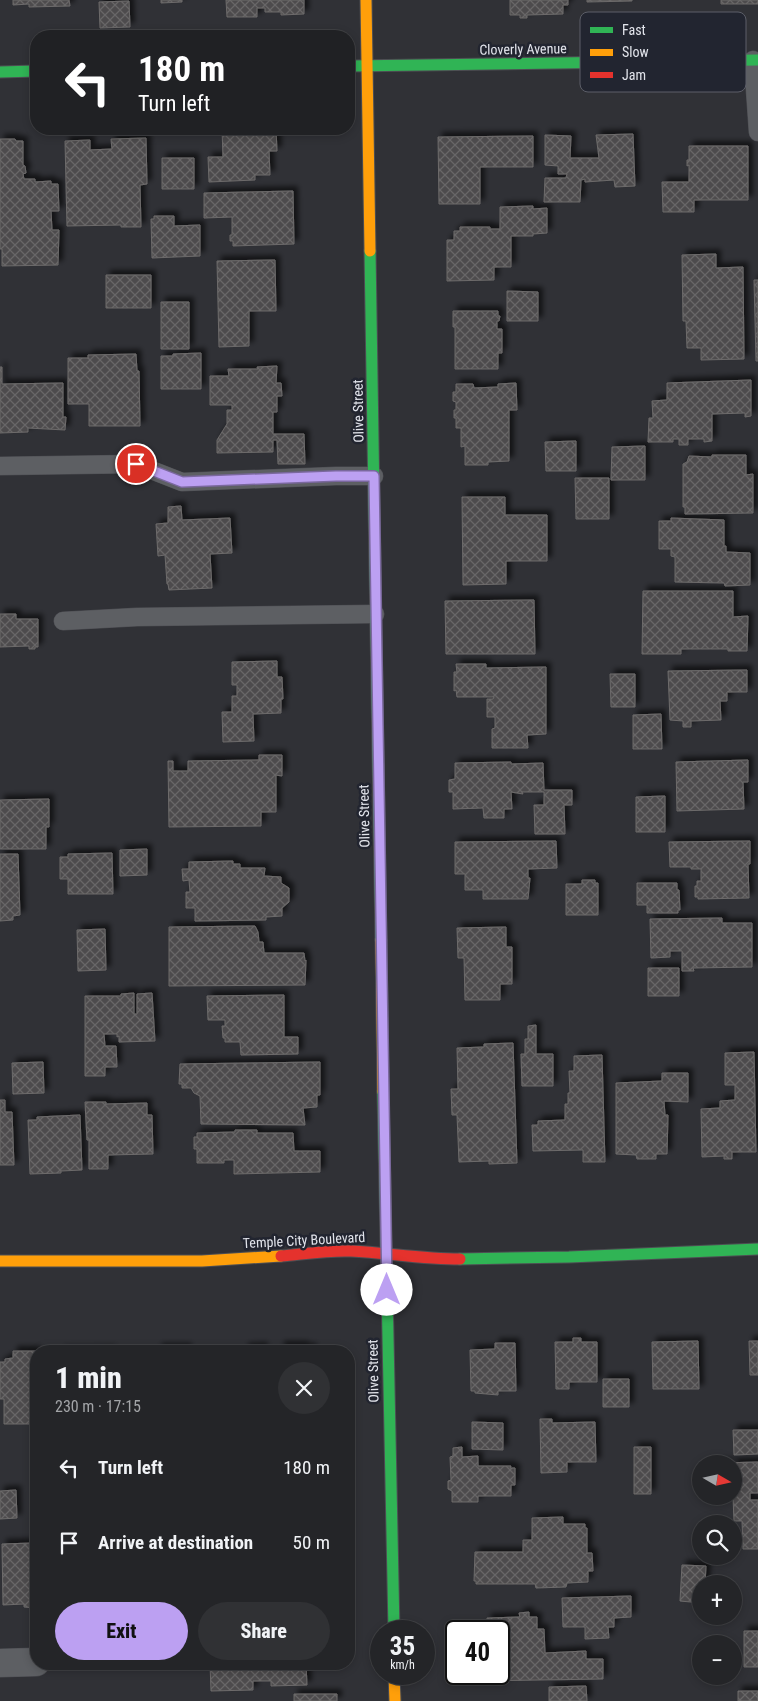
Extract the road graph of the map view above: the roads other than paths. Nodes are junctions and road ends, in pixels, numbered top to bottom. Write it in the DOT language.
graph roads {
  1 [pos="366,0"];
  2 [pos="756,60"];
  3 [pos="580,63"];
  4 [pos="355,66"];
  5 [pos="368,66"];
  6 [pos="30,71"];
  7 [pos="0,72"];
  8 [pos="758,132"];
  9 [pos="0,466"];
  10 [pos="374,476"];
  11 [pos="376,614"];
  12 [pos="63,622"];
  13 [pos="758,1249"];
  14 [pos="387,1253"];
  15 [pos="0,1260"];
  16 [pos="394,1620"];
  17 [pos="30,1662"];
  18 [pos="0,1663"];
  19 [pos="394,1685"];
  20 [pos="395,1701"];
  1 -- 5 [label="street, Olive Street"];
  2 -- 8 [label="lane"];
  3 -- 5 [label="street, Cloverly Avenue"];
  4 -- 5 [label="street, Cloverly Avenue"];
  5 -- 10 [label="street, Olive Street"];
  6 -- 7 [label="street"];
  9 -- 10 [label="lane"];
  10 -- 11 [label="street, Olive Street"];
  11 -- 12 [label="lane"];
  11 -- 14 [label="street, Olive Street"];
  13 -- 14 [label="street, Temple City Boulevard"];
  14 -- 15 [label="street, Temple City Boulevard"];
  14 -- 16 [label="street, Olive Street"];
  17 -- 18 [label="street"];
  19 -- 20 [label="street"];
}
